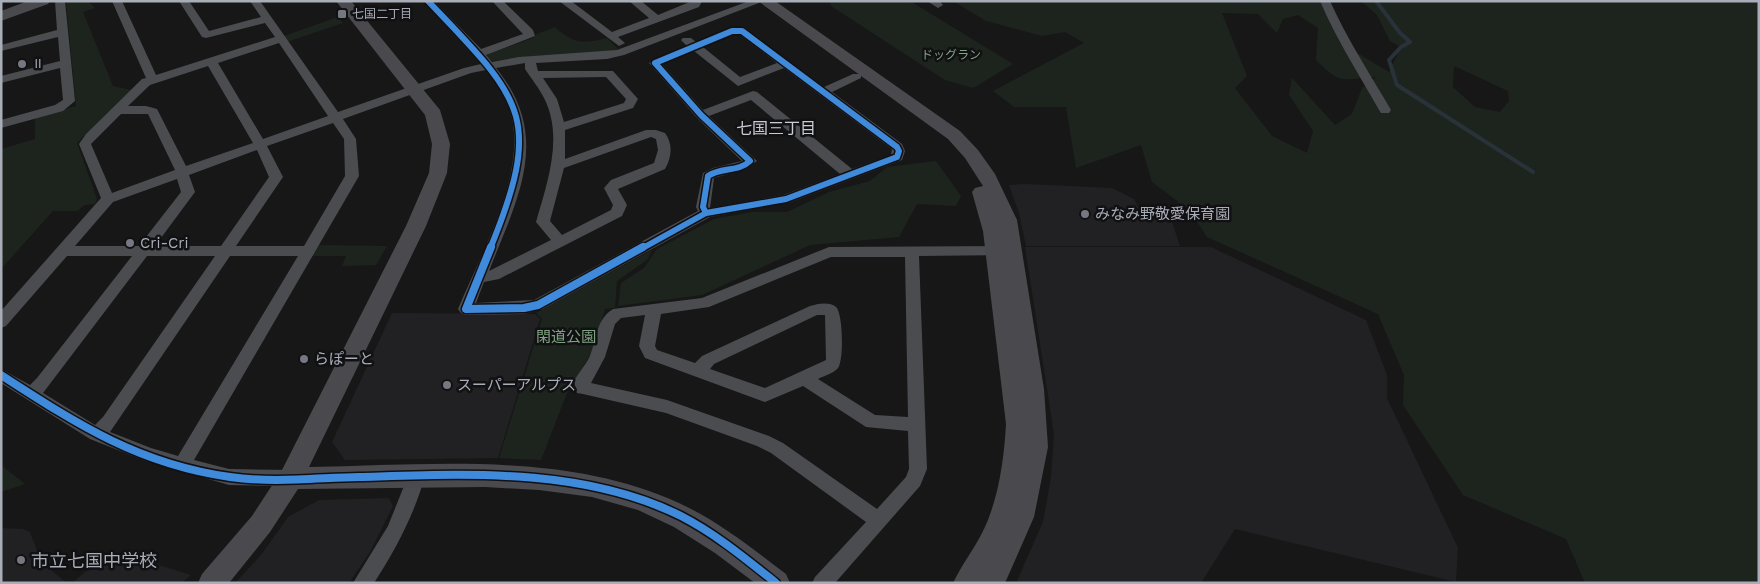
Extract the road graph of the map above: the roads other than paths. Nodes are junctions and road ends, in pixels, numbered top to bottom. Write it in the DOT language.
graph roads {
  1 [pos="17,1"];
  2 [pos="43,1"];
  3 [pos="60,1"];
  4 [pos="117,1"];
  5 [pos="184,1"];
  6 [pos="255,1"];
  7 [pos="343,1"];
  8 [pos="428,1"];
  9 [pos="497,1"];
  10 [pos="564,1"];
  11 [pos="634,1"];
  12 [pos="697,1"];
  13 [pos="1325,1"];
  14 [pos="758,2"];
  15 [pos="1,7"];
  16 [pos="1,16"];
  17 [pos="266,19"];
  18 [pos="656,19"];
  19 [pos="64,32"];
  20 [pos="678,32"];
  21 [pos="612,36"];
  22 [pos="281,39"];
  23 [pos="694,45"];
  24 [pos="1,48"];
  25 [pos="628,51"];
  26 [pos="482,60"];
  27 [pos="530,60"];
  28 [pos="211,61"];
  29 [pos="67,63"];
  30 [pos="785,64"];
  31 [pos="536,76"];
  32 [pos="857,76"];
  33 [pos="1,80"];
  34 [pos="153,80"];
  35 [pos="415,88"];
  36 [pos="823,92"];
  37 [pos="117,110"];
  38 [pos="1386,110"];
  39 [pos="701,116"];
  40 [pos="335,118"];
  41 [pos="1,124"];
  42 [pos="559,128"];
  43 [pos="259,145"];
  44 [pos="558,166"];
  45 [pos="182,172"];
  46 [pos="850,174"];
  47 [pos="108,199"];
  48 [pos="706,213"];
  49 [pos="561,242"];
  50 [pos="227,250"];
  51 [pos="62,251"];
  52 [pos="144,251"];
  53 [pos="308,251"];
  54 [pos="1003,251"];
  55 [pos="912,253"];
  56 [pos="478,278"];
  57 [pos="654,309"];
  58 [pos="1,322"];
  59 [pos="697,371"];
  60 [pos="1,376"];
  61 [pos="804,379"];
  62 [pos="30,394"];
  63 [pos="918,424"];
  64 [pos="96,434"];
  65 [pos="182,465"];
  66 [pos="416,476"];
  67 [pos="291,478"];
  68 [pos="878,520"];
  69 [pos="212,583"];
  70 [pos="363,583"];
  71 [pos="776,583"];
  72 [pos="822,583"];
  73 [pos="967,583"];
  74 [pos="990,583"];
  1 -- 15 [label="street"];
  2 -- 16 [label="street"];
  3 -- 19 [label="street"];
  4 -- 34 [label="street"];
  5 -- 17 [label="street"];
  6 -- 17 [label="street"];
  7 -- 35 [label="street"];
  8 -- 26 [label="street"];
  9 -- 26 [label="street"];
  10 -- 21 [label="street"];
  11 -- 18 [label="street"];
  12 -- 18 [label="street"];
  13 -- 38 [label="street"];
  14 -- 20 [label="street"];
  14 -- 32 [label="street"];
  14 -- 54 [label="street"];
  17 -- 22 [label="street"];
  18 -- 21 [label="street"];
  19 -- 24 [label="street"];
  19 -- 29 [label="street"];
  20 -- 23 [label="street"];
  20 -- 25 [label="street"];
  21 -- 25 [label="street"];
  22 -- 28 [label="street"];
  22 -- 40 [label="street"];
  23 -- 30 [label="street"];
  23 -- 30 [label="street"];
  23 -- 39 [label="street"];
  25 -- 27 [label="street"];
  26 -- 27 [label="street"];
  26 -- 35 [label="street"];
  26 -- 56 [label="street"];
  27 -- 31 [label="street"];
  28 -- 34 [label="street"];
  28 -- 43 [label="street"];
  29 -- 33 [label="street"];
  29 -- 41 [label="street"];
  30 -- 36 [label="street"];
  31 -- 42 [label="street"];
  31 -- 42 [label="street"];
  32 -- 36 [label="street"];
  32 -- 54 [label="street"];
  34 -- 37 [label="street"];
  35 -- 40 [label="street"];
  35 -- 67 [label="street"];
  36 -- 46 [label="street"];
  37 -- 45 [label="street"];
  37 -- 47 [label="street"];
  39 -- 46 [label="street"];
  39 -- 48 [label="street"];
  40 -- 43 [label="street"];
  40 -- 53 [label="street"];
  42 -- 44 [label="street"];
  43 -- 45 [label="street"];
  43 -- 50 [label="street"];
  44 -- 49 [label="street"];
  44 -- 49 [label="street"];
  45 -- 47 [label="street"];
  45 -- 52 [label="street"];
  46 -- 48 [label="street"];
  47 -- 51 [label="street"];
  48 -- 56 [label="street"];
  49 -- 56 [label="street"];
  50 -- 52 [label="street"];
  50 -- 53 [label="street"];
  50 -- 64 [label="street"];
  51 -- 52 [label="street"];
  51 -- 58 [label="street"];
  52 -- 62 [label="street"];
  53 -- 65 [label="street"];
  54 -- 55 [label="street"];
  54 -- 73 [label="street"];
  54 -- 74 [label="street"];
  55 -- 57 [label="street"];
  55 -- 63 [label="street"];
  57 -- 59 [label="street"];
  57 -- 68 [label="street"];
  59 -- 61 [label="street"];
  59 -- 61 [label="street"];
  60 -- 62 [label="street"];
  61 -- 63 [label="street"];
  62 -- 64 [label="street"];
  63 -- 68 [label="street"];
  64 -- 65 [label="street"];
  65 -- 67 [label="street"];
  66 -- 67 [label="street"];
  66 -- 70 [label="street"];
  66 -- 71 [label="street"];
  67 -- 69 [label="street"];
  68 -- 72 [label="street"];
}
